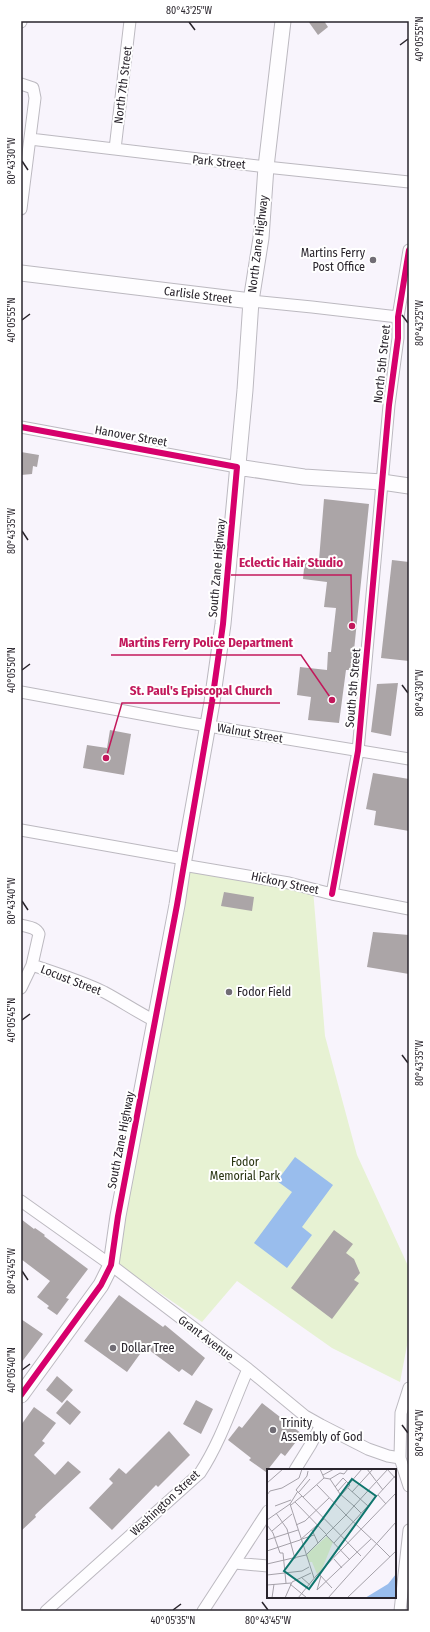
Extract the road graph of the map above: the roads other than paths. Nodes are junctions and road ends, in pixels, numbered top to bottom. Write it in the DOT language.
graph roads {
  1 [pos="130,21"];
  2 [pos="283,21"];
  3 [pos="21,84"];
  4 [pos="30,139"];
  5 [pos="115,149"];
  6 [pos="266,167"];
  7 [pos="409,182"];
  8 [pos="21,209"];
  9 [pos="409,250"];
  10 [pos="21,273"];
  11 [pos="251,301"];
  12 [pos="398,317"];
  13 [pos="21,427"];
  14 [pos="237,467"];
  15 [pos="382,482"];
  16 [pos="409,486"];
  17 [pos="21,692"];
  18 [pos="207,726"];
  19 [pos="358,751"];
  20 [pos="409,758"];
  21 [pos="21,830"];
  22 [pos="184,862"];
  23 [pos="332,894"];
  24 [pos="409,909"];
  25 [pos="21,925"];
  26 [pos="32,965"];
  27 [pos="21,988"];
  28 [pos="155,1021"];
  29 [pos="21,1201"];
  30 [pos="111,1264"];
  31 [pos="248,1369"];
  32 [pos="409,1388"];
  33 [pos="21,1395"];
  34 [pos="321,1425"];
  35 [pos="400,1458"];
  36 [pos="296,1469"];
  37 [pos="409,1486"];
  38 [pos="267,1513"];
  39 [pos="409,1530"];
  40 [pos="235,1563"];
  41 [pos="267,1566"];
  42 [pos="400,1573"];
  43 [pos="46,1611"];
  44 [pos="203,1611"];
  45 [pos="400,1611"];
  1 -- 5 [label="street, North 7th Street"];
  2 -- 6 [label="street, North Zane Highway"];
  3 -- 4 [label="street"];
  4 -- 5 [label="street, Park Street"];
  4 -- 8 [label="street"];
  5 -- 6 [label="street, Park Street"];
  6 -- 7 [label="street, Park Street"];
  6 -- 11 [label="street, North Zane Highway"];
  9 -- 12 [label="street, North 5th Street"];
  10 -- 11 [label="street, Carlisle Street"];
  11 -- 12 [label="street, Carlisle Street"];
  11 -- 14 [label="street, North Zane Highway"];
  12 -- 15 [label="street, North 5th Street"];
  13 -- 14 [label="street, Hanover Street"];
  14 -- 15 [label="street, Hanover Street"];
  14 -- 18 [label="street, South Zane Highway"];
  15 -- 16 [label="street, Hanover Street"];
  15 -- 19 [label="street, South 5th Street"];
  17 -- 18 [label="street, Walnut Street"];
  18 -- 19 [label="street, Walnut Street"];
  18 -- 22 [label="street, South Zane Highway"];
  19 -- 20 [label="street, Walnut Street"];
  19 -- 23 [label="street, South 5th Street"];
  21 -- 22 [label="street, Hickory Street"];
  22 -- 23 [label="street, Hickory Street"];
  22 -- 28 [label="street, South Zane Highway"];
  23 -- 24 [label="street, Hickory Street"];
  25 -- 26 [label="street, Locust Street"];
  26 -- 27 [label="street"];
  26 -- 28 [label="street, Locust Street"];
  28 -- 30 [label="street, South Zane Highway"];
  29 -- 30 [label="street, Grant Avenue"];
  30 -- 31 [label="street, Grant Avenue"];
  30 -- 33 [label="street, South Zane Highway"];
  31 -- 34 [label="street, Grant Avenue"];
  31 -- 43 [label="street, Washington Street"];
  32 -- 35 [label="street"];
  34 -- 35 [label="street, Grant Avenue"];
  34 -- 36 [label="street"];
  35 -- 37 [label="street"];
  38 -- 40 [label="street"];
  39 -- 42 [label="street"];
  40 -- 41 [label="street"];
  40 -- 44 [label="street"];
  42 -- 45 [label="street"];
}
